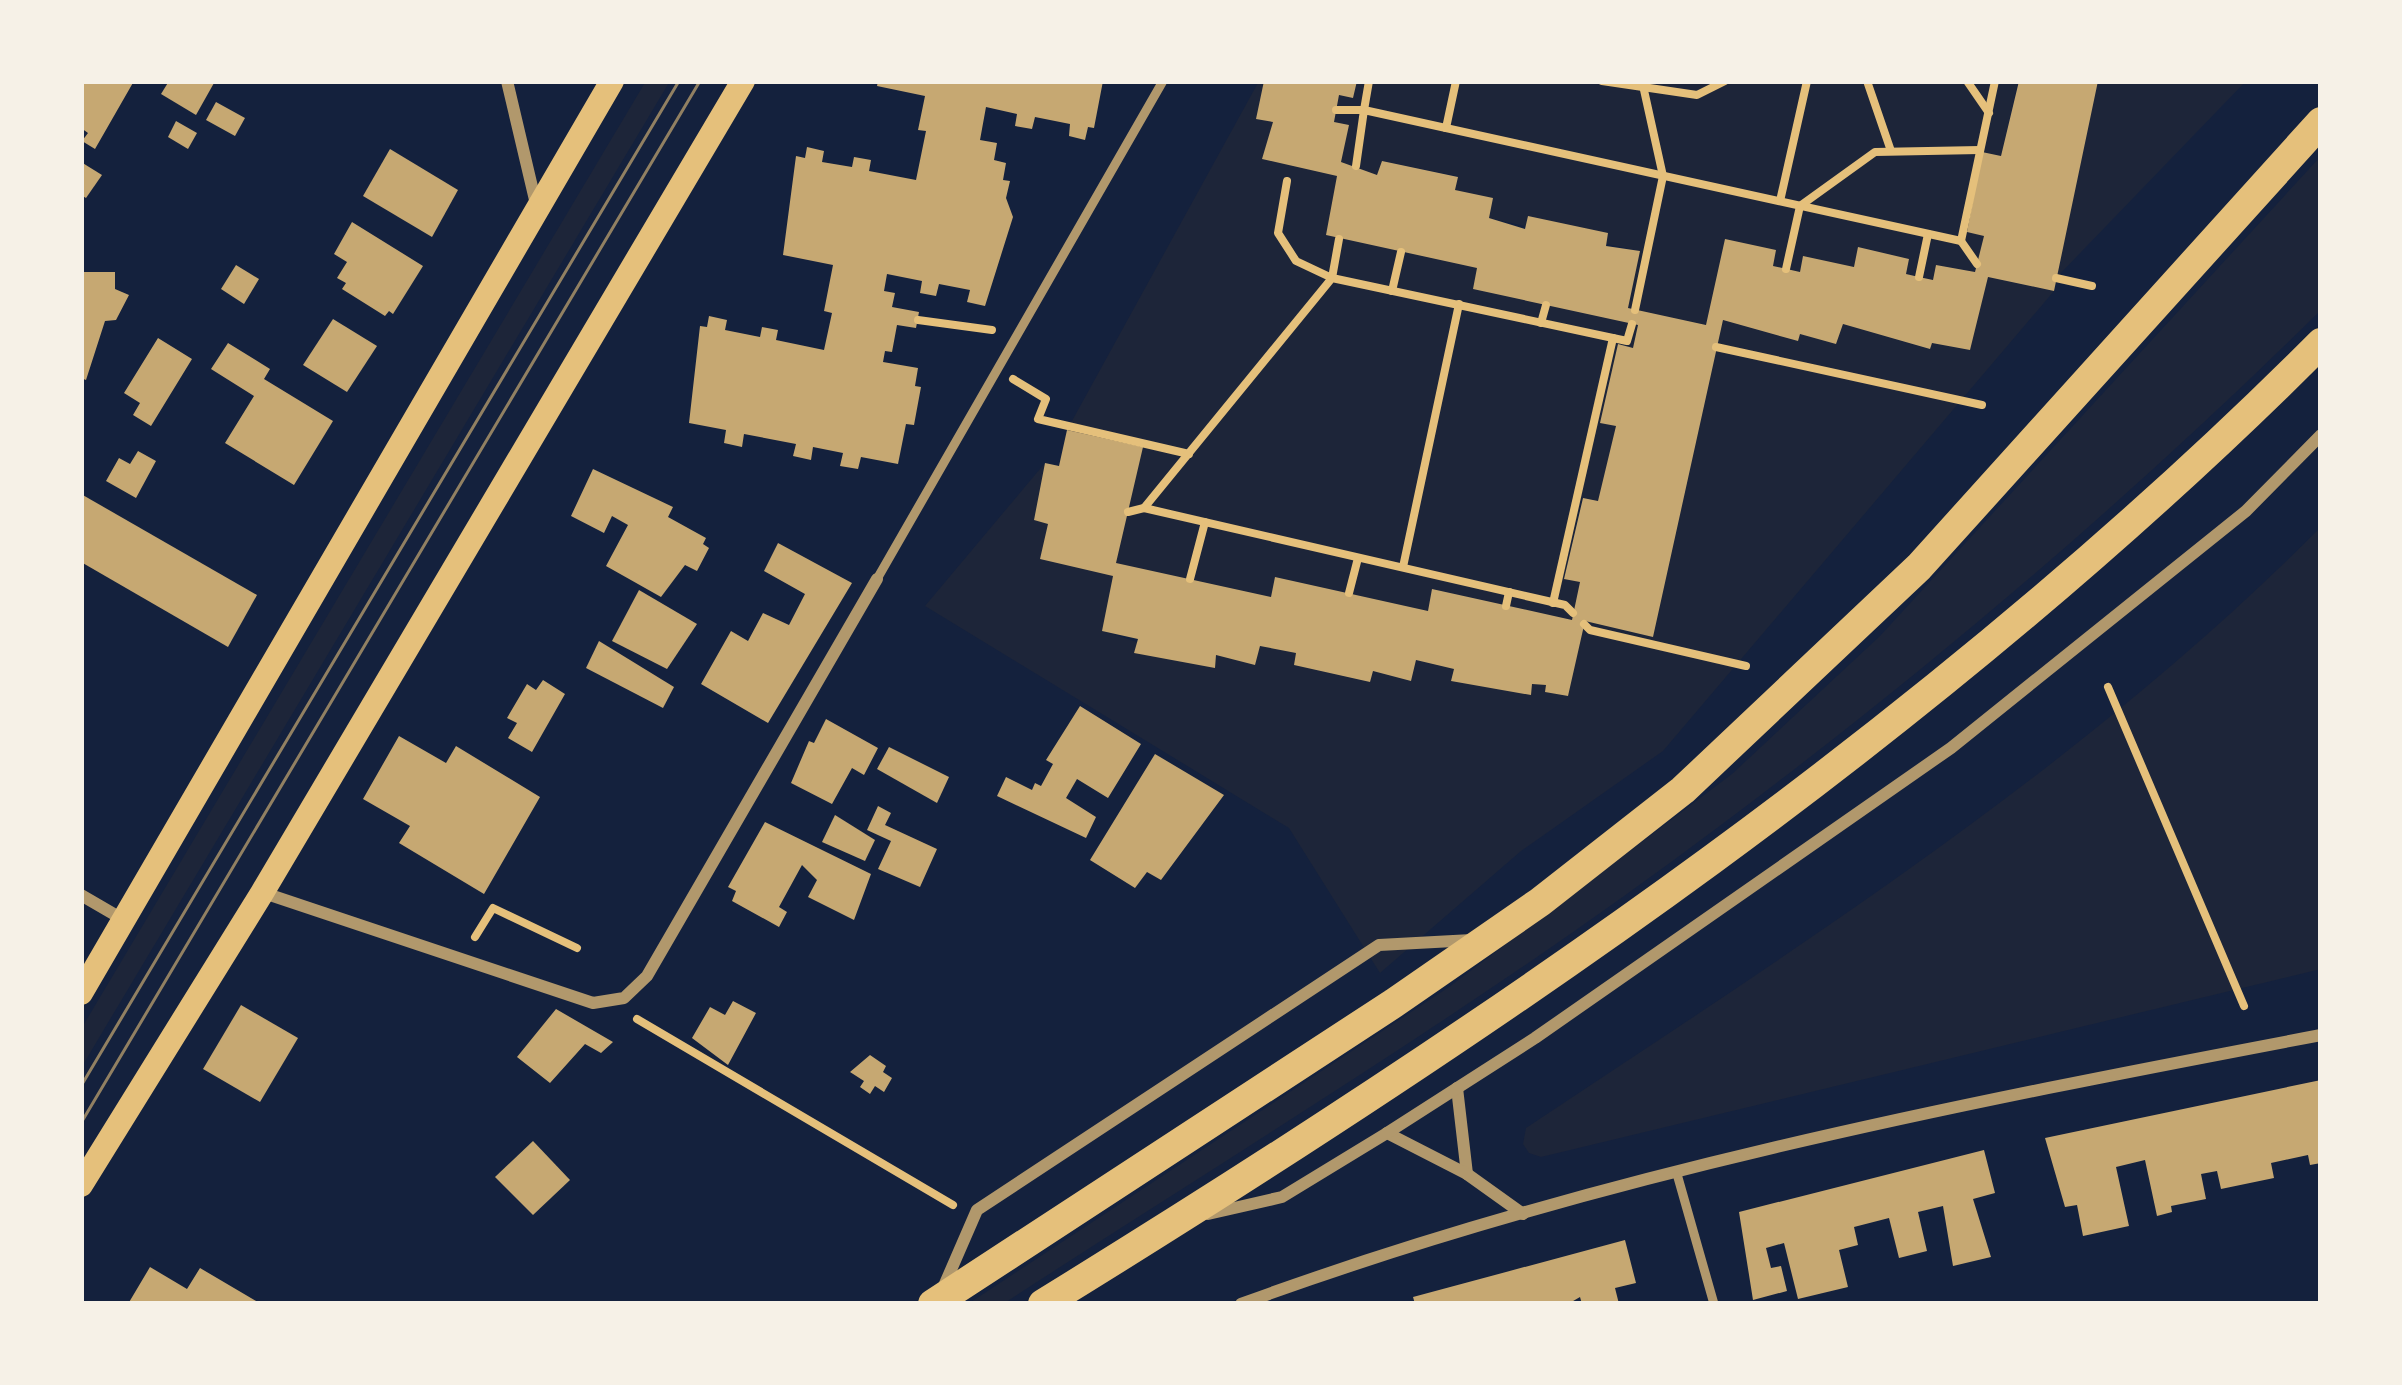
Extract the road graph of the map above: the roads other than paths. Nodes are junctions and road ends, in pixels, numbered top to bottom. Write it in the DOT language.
graph roads {
  1 [pos="507,81"];
  2 [pos="612,81"];
  3 [pos="743,81"];
  4 [pos="1163,81"];
  5 [pos="2321,122"];
  6 [pos="536,206"];
  7 [pos="2321,343"];
  8 [pos="2321,435"];
  9 [pos="877,579"];
  10 [pos="262,893"];
  11 [pos="81,895"];
  12 [pos="125,920"];
  13 [pos="1486,940"];
  14 [pos="81,993"];
  15 [pos="2321,1035"];
  16 [pos="1457,1088"];
  17 [pos="1387,1133"];
  18 [pos="1466,1174"];
  19 [pos="1677,1174"];
  20 [pos="81,1185"];
  21 [pos="1522,1214"];
  22 [pos="1177,1221"];
  23 [pos="935,1302"];
  24 [pos="1042,1304"];
  25 [pos="1240,1304"];
  26 [pos="1714,1304"];
  1 -- 6 [label="street"];
  2 -- 6 [label="main road"];
  3 -- 10 [label="main road"];
  4 -- 9 [label="lane"];
  5 -- 13 [label="main road"];
  6 -- 12 [label="main road"];
  7 -- 22 [label="main road"];
  8 -- 16 [label="street"];
  9 -- 10 [label="street"];
  10 -- 20 [label="main road"];
  11 -- 12 [label="street"];
  12 -- 14 [label="main road"];
  13 -- 23 [label="main road"];
  13 -- 23 [label="street"];
  15 -- 19 [label="street"];
  16 -- 17 [label="street"];
  16 -- 18 [label="street"];
  17 -- 18 [label="street"];
  17 -- 22 [label="street"];
  18 -- 21 [label="street"];
  19 -- 21 [label="street"];
  19 -- 26 [label="lane"];
  21 -- 25 [label="street"];
  22 -- 24 [label="main road"];
}
